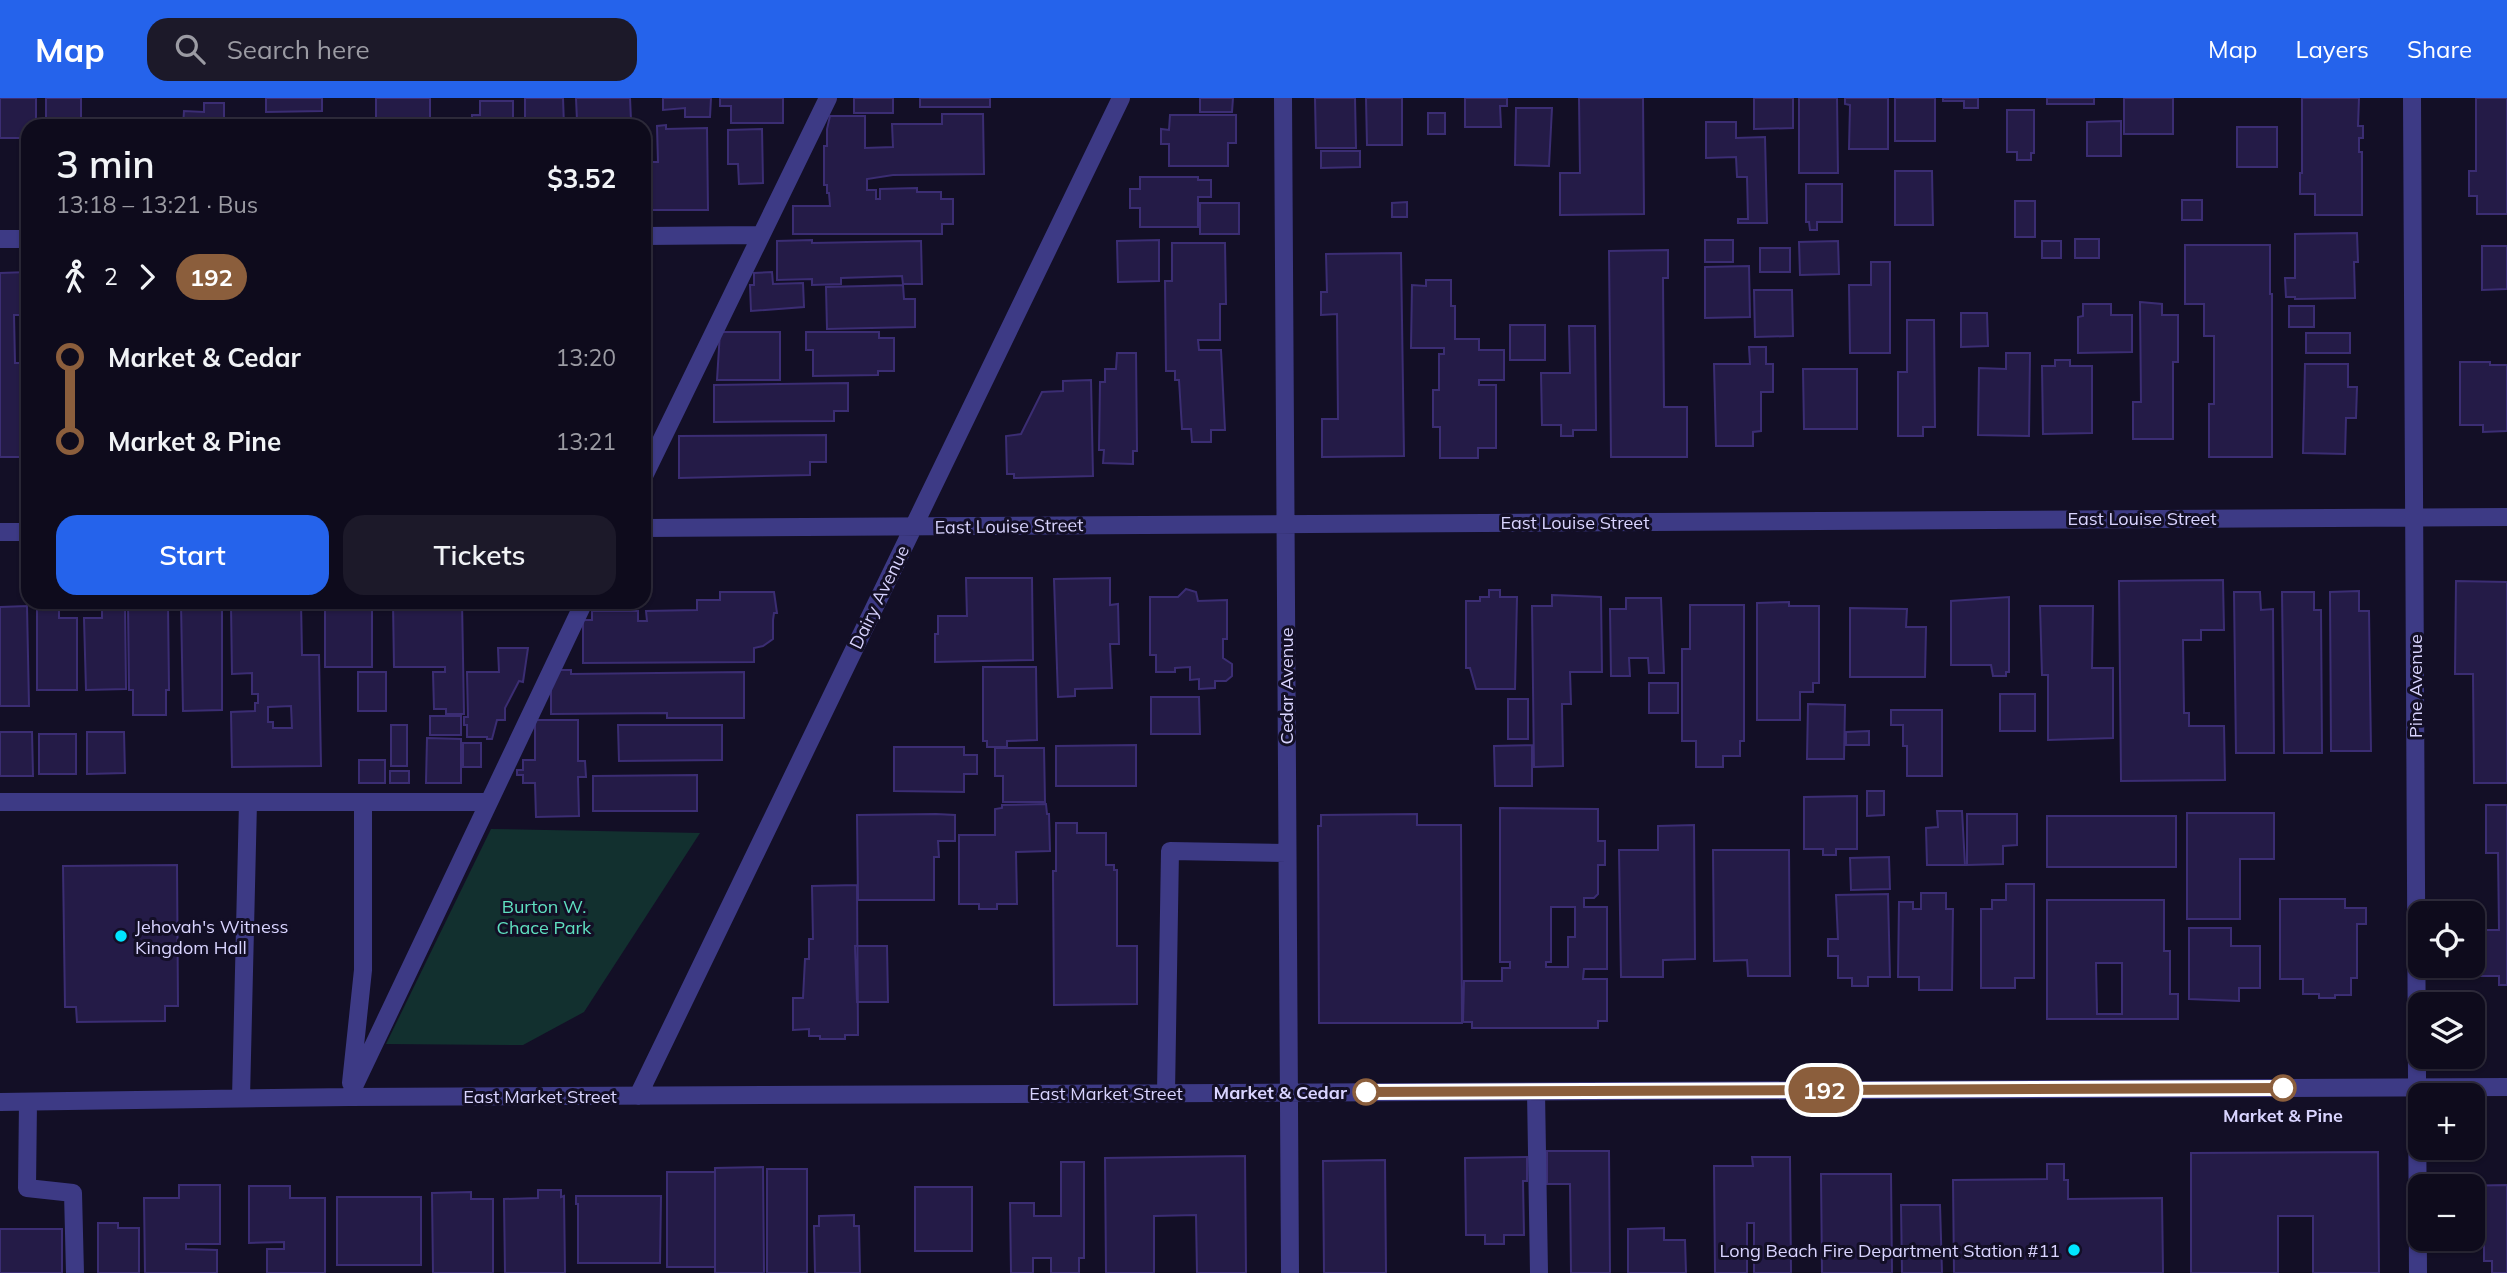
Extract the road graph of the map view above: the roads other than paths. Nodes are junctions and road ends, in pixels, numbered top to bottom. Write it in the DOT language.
graph roads {
  1 [pos="828,98"];
  2 [pos="1121,98"];
  3 [pos="1283,98"];
  4 [pos="2412,98"];
  5 [pos="761,235"];
  6 [pos="651,236"];
  7 [pos="0,239"];
  8 [pos="21,239"];
  9 [pos="651,462"];
  10 [pos="2414,517"];
  11 [pos="2507,517"];
  12 [pos="1286,523"];
  13 [pos="912,527"];
  14 [pos="651,528"];
  15 [pos="0,532"];
  16 [pos="21,532"];
  17 [pos="581,609"];
  18 [pos="0,802"];
  19 [pos="248,802"];
  20 [pos="363,802"];
  21 [pos="489,802"];
  22 [pos="1287,853"];
  23 [pos="2417,1083"];
  24 [pos="2408,1087"];
  25 [pos="2485,1087"];
  26 [pos="2507,1087"];
  27 [pos="1536,1092"];
  28 [pos="1166,1093"];
  29 [pos="1289,1093"];
  30 [pos="638,1096"];
  31 [pos="349,1097"];
  32 [pos="241,1098"];
  33 [pos="0,1102"];
  34 [pos="28,1102"];
  35 [pos="2417,1160"];
  36 [pos="75,1273"];
  37 [pos="1290,1273"];
  38 [pos="1539,1273"];
  39 [pos="2418,1273"];
  1 -- 5 [label="street"];
  2 -- 13 [label="street, Dairy Avenue"];
  3 -- 12 [label="street, Cedar Avenue"];
  4 -- 10 [label="street, Pine Avenue"];
  5 -- 6 [label="street"];
  5 -- 9 [label="street"];
  7 -- 8 [label="street"];
  10 -- 11 [label="street, East Louise Street"];
  10 -- 12 [label="street, East Louise Street"];
  10 -- 23 [label="street, Pine Avenue"];
  12 -- 13 [label="street, East Louise Street"];
  12 -- 22 [label="street, Cedar Avenue"];
  13 -- 14 [label="street, East Louise Street"];
  13 -- 30 [label="street, Dairy Avenue"];
  15 -- 16 [label="street"];
  17 -- 21 [label="street"];
  18 -- 19 [label="street"];
  19 -- 20 [label="street"];
  19 -- 32 [label="street"];
  20 -- 21 [label="street"];
  20 -- 31 [label="street"];
  21 -- 31 [label="street"];
  22 -- 28 [label="street"];
  22 -- 29 [label="street, Cedar Avenue"];
  24 -- 27 [label="street, East Market Street"];
  25 -- 26 [label="street, East Market Street"];
  27 -- 29 [label="street, East Market Street"];
  27 -- 38 [label="street"];
  28 -- 29 [label="street, East Market Street"];
  28 -- 30 [label="street, East Market Street"];
  29 -- 37 [label="street, Cedar Avenue"];
  30 -- 31 [label="street, East Market Street"];
  31 -- 32 [label="street, East Market Street"];
  32 -- 34 [label="street, East Market Street"];
  33 -- 34 [label="street, East Market Street"];
  34 -- 36 [label="street"];
  35 -- 39 [label="street, Pine Avenue"];
}
